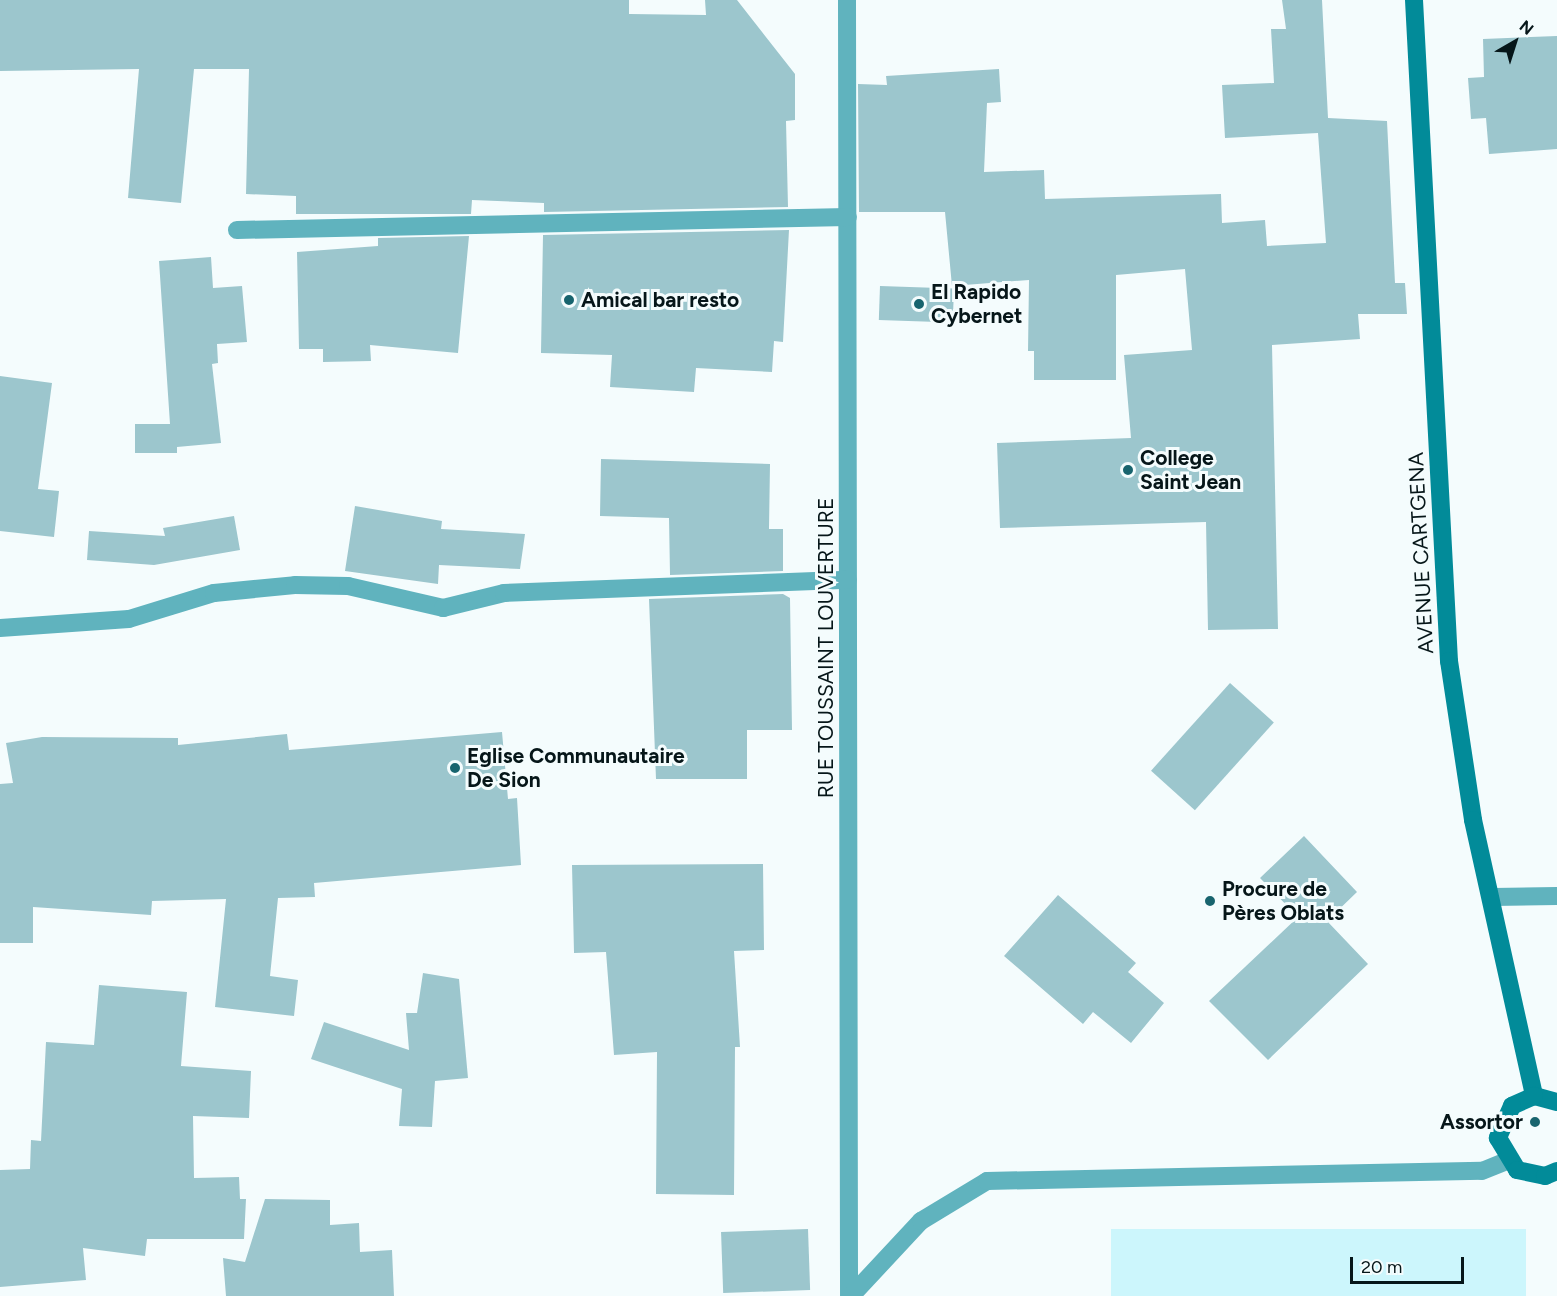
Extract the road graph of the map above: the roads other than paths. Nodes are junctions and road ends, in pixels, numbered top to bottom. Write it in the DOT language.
graph roads {
  1 [pos="847,0"];
  2 [pos="1414,0"];
  3 [pos="848,217"];
  4 [pos="237,230"];
  5 [pos="848,579"];
  6 [pos="0,628"];
  7 [pos="1557,896"];
  8 [pos="1493,897"];
  9 [pos="1534,1096"];
  10 [pos="1557,1102"];
  11 [pos="1507,1161"];
  12 [pos="1557,1171"];
  13 [pos="850,1296"];
  1 -- 3 [label="street, RUE TOUSSAINT LOUVERTURE"];
  2 -- 8 [label="street, AVENUE CARTGENA"];
  3 -- 4 [label="street"];
  3 -- 5 [label="street, RUE TOUSSAINT LOUVERTURE"];
  5 -- 6 [label="street"];
  5 -- 13 [label="street, RUE TOUSSAINT LOUVERTURE"];
  7 -- 8 [label="street"];
  8 -- 9 [label="street, AVENUE CARTGENA"];
  9 -- 10 [label="street"];
  9 -- 11 [label="street"];
  11 -- 12 [label="street"];
  11 -- 13 [label="street"];
}
